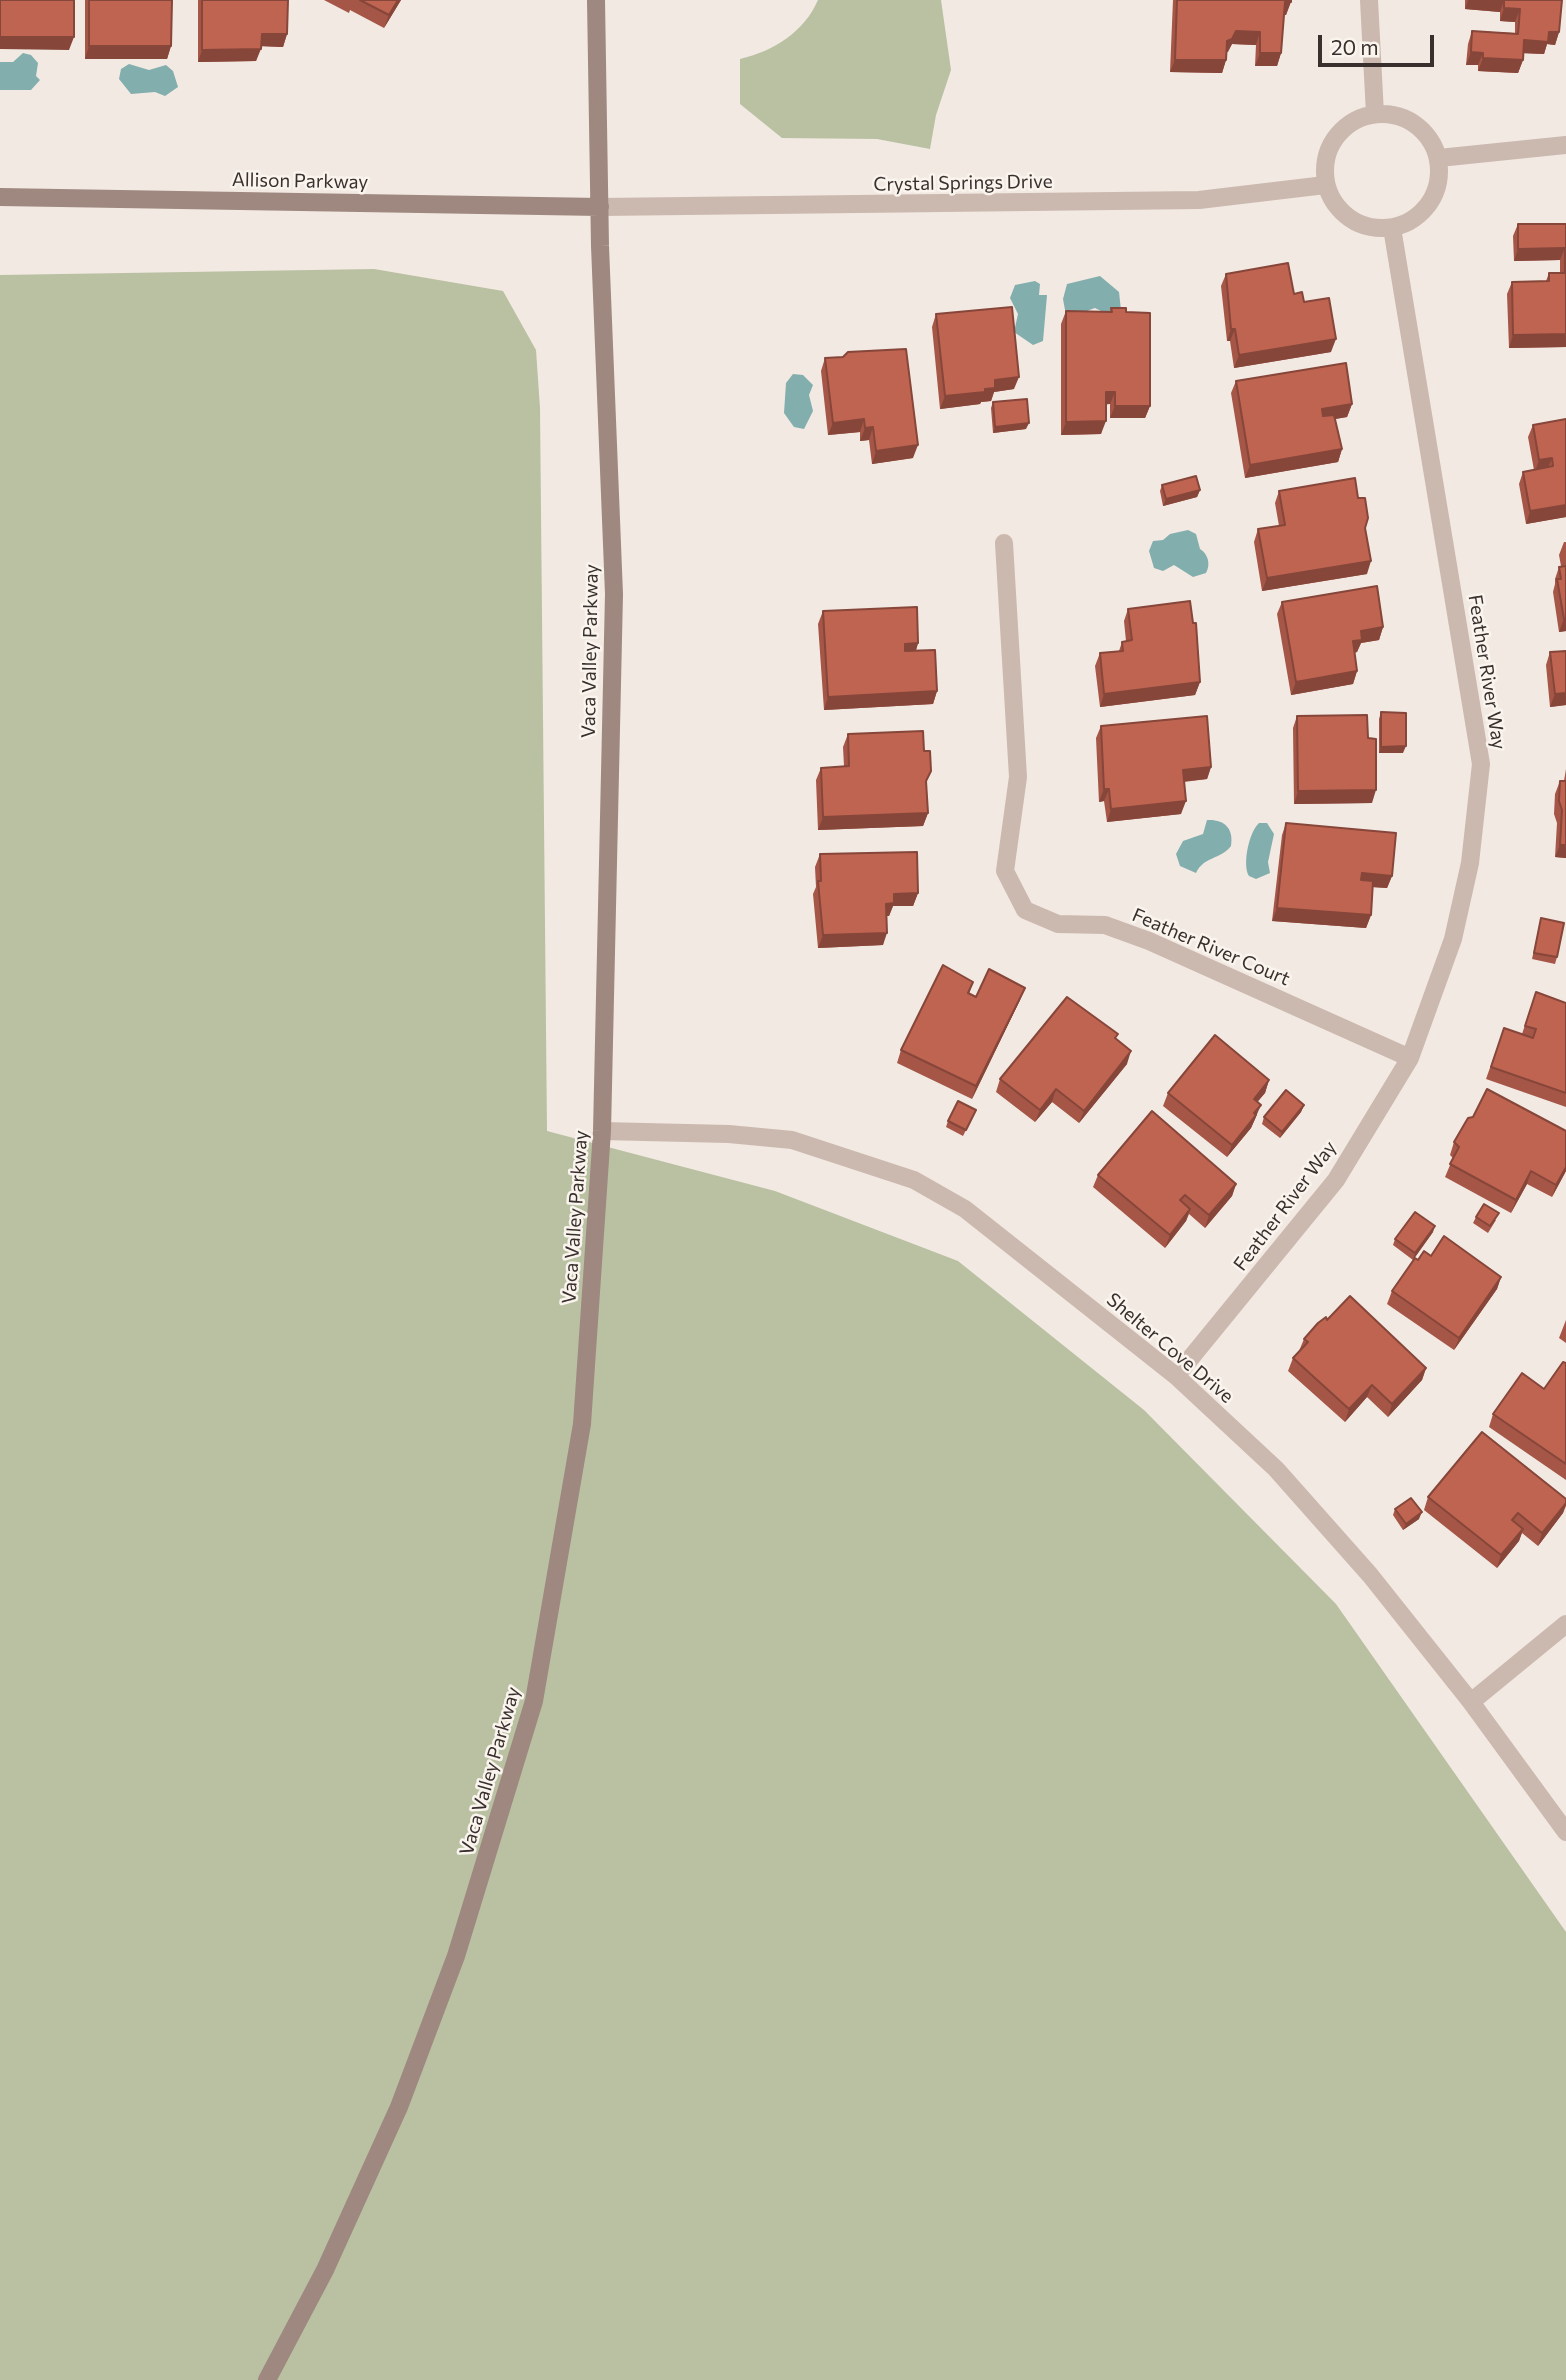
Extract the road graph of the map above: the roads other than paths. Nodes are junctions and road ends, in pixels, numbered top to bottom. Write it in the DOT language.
graph roads {
  1 [pos="596,0"];
  2 [pos="1369,0"];
  3 [pos="1375,114"];
  4 [pos="1566,145"];
  5 [pos="1439,158"];
  6 [pos="1325,185"];
  7 [pos="0,197"];
  8 [pos="600,207"];
  9 [pos="1392,228"];
  10 [pos="1004,543"];
  11 [pos="1410,1058"];
  12 [pos="602,1131"];
  13 [pos="1177,1376"];
  14 [pos="1566,1624"];
  15 [pos="1471,1702"];
  16 [pos="1566,1832"];
  17 [pos="267,2380"];
  1 -- 8 [label="street, Vaca Valley Parkway"];
  2 -- 3 [label="street"];
  3 -- 5 [label="street"];
  3 -- 6 [label="street"];
  4 -- 5 [label="street"];
  5 -- 9 [label="street"];
  6 -- 8 [label="street, Crystal Springs Drive"];
  6 -- 9 [label="street"];
  7 -- 8 [label="street, Allison Parkway"];
  8 -- 12 [label="street, Vaca Valley Parkway"];
  9 -- 11 [label="street, Feather River Way"];
  10 -- 11 [label="street, Feather River Court"];
  11 -- 13 [label="street, Feather River Way"];
  12 -- 13 [label="street, Shelter Cove Drive"];
  12 -- 17 [label="street, Vaca Valley Parkway"];
  13 -- 15 [label="street, Shelter Cove Drive"];
  14 -- 15 [label="street"];
  15 -- 16 [label="street, Shelter Cove Drive"];
}
